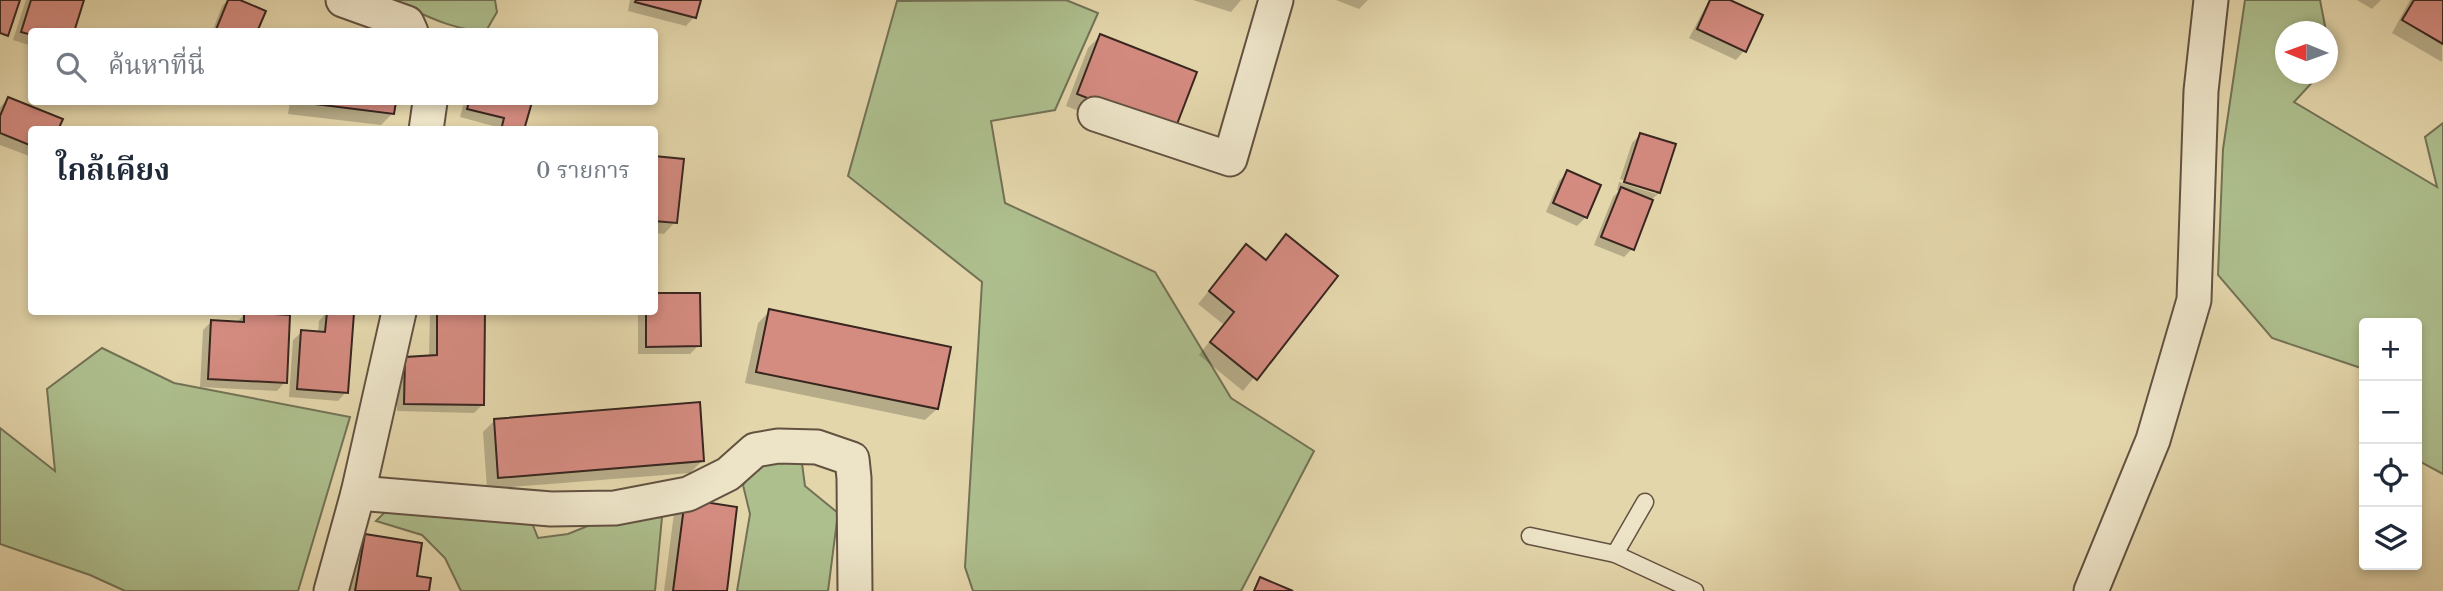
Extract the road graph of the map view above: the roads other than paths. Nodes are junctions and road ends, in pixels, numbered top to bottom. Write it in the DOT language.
graph roads {
  1 [pos="342,0"];
  2 [pos="1276,0"];
  3 [pos="2211,0"];
  4 [pos="409,28"];
  5 [pos="430,105"];
  6 [pos="1096,114"];
  7 [pos="427,126"];
  8 [pos="398,315"];
  9 [pos="358,493"];
  10 [pos="1645,502"];
  11 [pos="1530,536"];
  12 [pos="1615,554"];
  13 [pos="331,591"];
  14 [pos="855,591"];
  15 [pos="1695,591"];
  16 [pos="2091,591"];
  1 -- 4 [label="street"];
  2 -- 6 [label="street"];
  3 -- 16 [label="street"];
  5 -- 7 [label="street"];
  8 -- 9 [label="street"];
  9 -- 13 [label="street"];
  9 -- 14 [label="street"];
  10 -- 12 [label="lane"];
  11 -- 12 [label="lane"];
  12 -- 15 [label="lane"];
}
